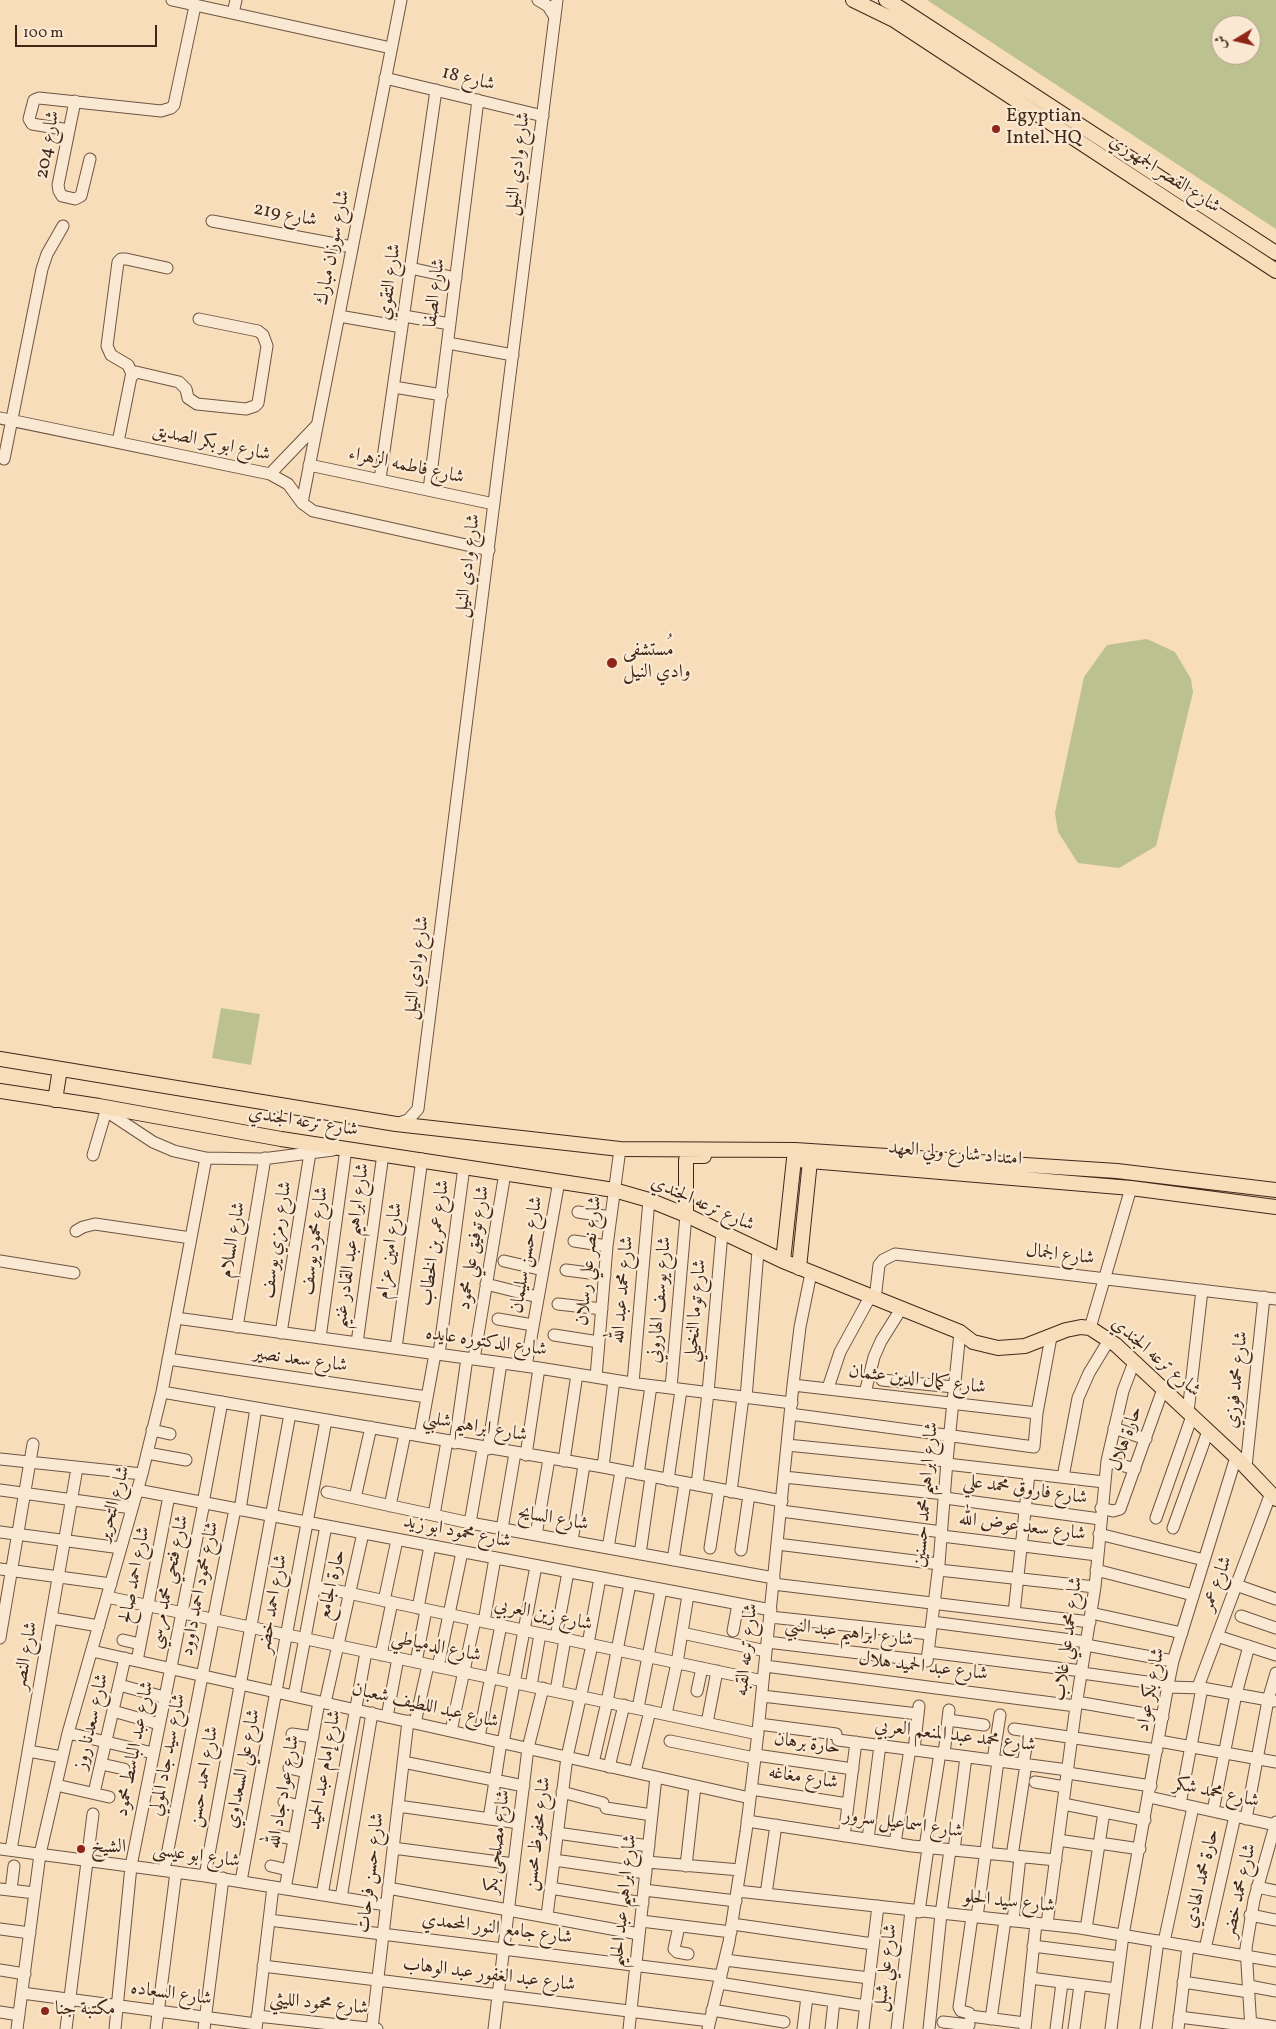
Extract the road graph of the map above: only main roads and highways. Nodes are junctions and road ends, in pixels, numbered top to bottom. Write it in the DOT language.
graph roads {
  1 [pos="853,0"];
  2 [pos="886,0"];
  3 [pos="1003,74"];
  4 [pos="996,87"];
  5 [pos="1025,89"];
  6 [pos="1017,101"];
  7 [pos="1276,253"];
  8 [pos="1276,271"];
  9 [pos="0,1059"];
  10 [pos="60,1069"];
  11 [pos="0,1091"];
  12 [pos="55,1100"];
  13 [pos="687,1153"];
  14 [pos="794,1155"];
  15 [pos="810,1161"];
  16 [pos="1276,1190"];
  17 [pos="1276,1207"];
  18 [pos="686,1215"];
  19 [pos="783,1261"];
  20 [pos="805,1271"];
  21 [pos="1273,1496"];
  1 -- 4 [label="main road, شارع القصر الجمهوري"];
  2 -- 3 [label="main road, شارع القصر الجمهوري"];
  3 -- 4 [label="main road"];
  3 -- 5 [label="main road, شارع القصر الجمهوري"];
  4 -- 6 [label="main road, شارع القصر الجمهوري"];
  5 -- 6 [label="main road"];
  5 -- 7 [label="main road, شارع القصر الجمهوري"];
  6 -- 8 [label="main road, شارع القصر الجمهوري"];
  9 -- 10 [label="main road, شارع ترعه الجندي"];
  10 -- 12 [label="main road"];
  10 -- 13 [label="main road, شارع ترعه الجندي"];
  11 -- 12 [label="main road, شارع ترعه الجندي"];
  12 -- 18 [label="main road, شارع ترعه الجندي"];
  13 -- 14 [label="main road, شارع ترعه الجندي"];
  13 -- 18 [label="main road"];
  14 -- 15 [label="main road, امتداد شارع ولي العهد"];
  14 -- 16 [label="main road, امتداد شارع ولي العهد"];
  14 -- 19 [label="main road"];
  15 -- 17 [label="main road, امتداد شارع ولي العهد"];
  15 -- 20 [label="main road, شارع ترعه القبه"];
  18 -- 19 [label="main road, شارع ترعه الجندي"];
  19 -- 20 [label="main road, شارع ترعه الجندي"];
  20 -- 21 [label="main road, شارع ترعه الجندي"];
}
